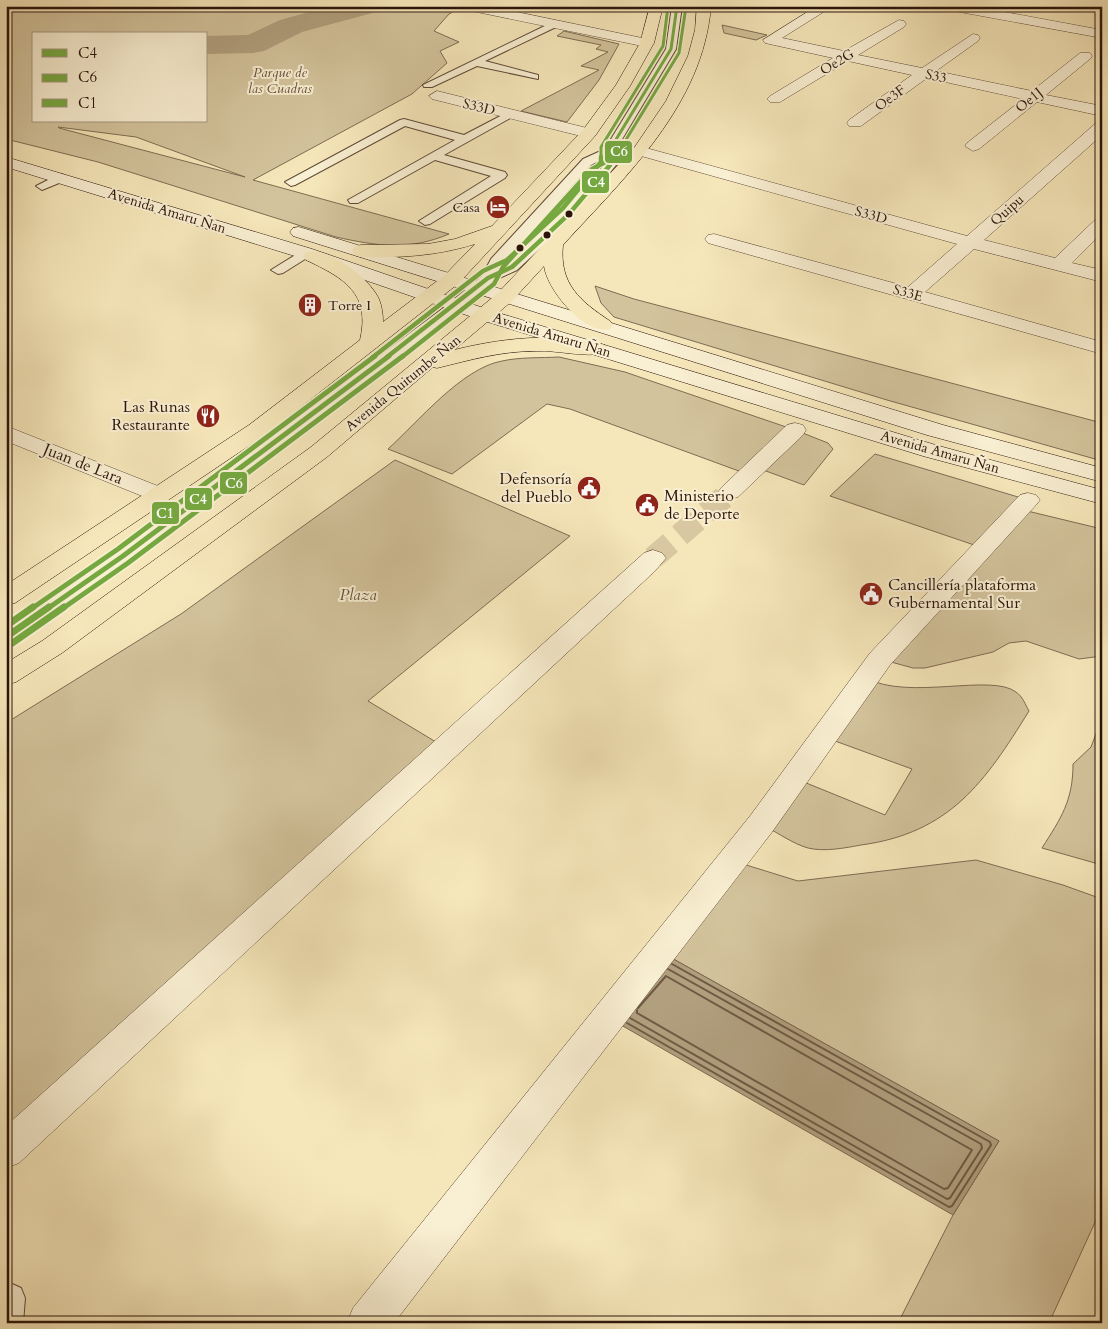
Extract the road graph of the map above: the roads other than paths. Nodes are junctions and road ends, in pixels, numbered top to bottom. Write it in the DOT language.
graph roads {
  1 [pos="656,6"];
  2 [pos="677,6"];
  3 [pos="704,6"];
  4 [pos="827,6"];
  5 [pos="949,6"];
  6 [pos="473,7"];
  7 [pos="899,24"];
  8 [pos="553,25"];
  9 [pos="1102,34"];
  10 [pos="973,38"];
  11 [pos="647,43"];
  12 [pos="847,56"];
  13 [pos="1085,56"];
  14 [pos="475,62"];
  15 [pos="924,73"];
  16 [pos="534,76"];
  17 [pos="431,94"];
  18 [pos="1034,96"];
  19 [pos="775,99"];
  20 [pos="1102,111"];
  21 [pos="510,114"];
  22 [pos="855,123"];
  23 [pos="1102,126"];
  24 [pos="588,133"];
  25 [pos="466,139"];
  26 [pos="973,146"];
  27 [pos="6,148"];
  28 [pos="609,151"];
  29 [pos="640,151"];
  30 [pos="434,156"];
  31 [pos="6,162"];
  32 [pos="60,178"];
  33 [pos="291,182"];
  34 [pos="42,186"];
  35 [pos="191,200"];
  36 [pos="354,200"];
  37 [pos="424,221"];
  38 [pos="1102,223"];
  39 [pos="501,227"];
  40 [pos="286,228"];
  41 [pos="714,238"];
  42 [pos="554,242"];
  43 [pos="970,242"];
  44 [pos="361,251"];
  45 [pos="309,254"];
  46 [pos="1060,265"];
  47 [pos="278,270"];
  48 [pos="1102,276"];
  49 [pos="452,279"];
  50 [pos="482,282"];
  51 [pos="912,294"];
  52 [pos="429,297"];
  53 [pos="505,297"];
  54 [pos="455,305"];
  55 [pos="485,315"];
  56 [pos="603,325"];
  57 [pos="370,344"];
  58 [pos="1102,348"];
  59 [pos="598,349"];
  60 [pos="419,370"];
  61 [pos="795,430"];
  62 [pos="6,432"];
  63 [pos="1102,475"];
  64 [pos="730,492"];
  65 [pos="160,495"];
  66 [pos="1102,497"];
  67 [pos="1028,500"];
  68 [pos="653,558"];
  69 [pos="6,597"];
  70 [pos="6,637"];
  71 [pos="6,676"];
  72 [pos="6,1151"];
  73 [pos="368,1323"];
  1 -- 11 [label="main road"];
  2 -- 28 [label="lane"];
  3 -- 29 [label="main road, Avenida Quitumbe Ñan"];
  4 -- 12 [label="street, S33"];
  5 -- 9 [label="street"];
  6 -- 8 [label="street"];
  7 -- 12 [label="street, Oe2G"];
  8 -- 11 [label="street"];
  8 -- 14 [label="lane"];
  10 -- 15 [label="street, Oe3F"];
  11 -- 24 [label="main road"];
  12 -- 15 [label="street, S33"];
  12 -- 19 [label="street, Oe2G"];
  13 -- 18 [label="street, Oe1J"];
  14 -- 16 [label="lane"];
  14 -- 17 [label="lane"];
  15 -- 18 [label="street, S33"];
  15 -- 22 [label="street, Oe3F"];
  17 -- 21 [label="street, S33D"];
  18 -- 20 [label="street, S33"];
  18 -- 26 [label="street, Oe1J"];
  21 -- 24 [label="street, S33D"];
  21 -- 25 [label="lane"];
  23 -- 43 [label="street, Quipu"];
  24 -- 39 [label="main road"];
  25 -- 30 [label="lane"];
  25 -- 33 [label="lane"];
  27 -- 35 [label="street, Avenida Amaru Ñan"];
  28 -- 50 [label="lane"];
  28 -- 50 [label="lane"];
  29 -- 42 [label="main road, Avenida Quitumbe Ñan"];
  29 -- 43 [label="street, S33D"];
  30 -- 36 [label="lane"];
  30 -- 37 [label="lane"];
  31 -- 32 [label="street, Avenida Amaru Ñan"];
  32 -- 34 [label="lane"];
  32 -- 45 [label="street, Avenida Amaru Ñan"];
  38 -- 46 [label="street"];
  39 -- 44 [label="main road"];
  39 -- 49 [label="main road"];
  40 -- 44 [label="street, Avenida Amaru Ñan"];
  41 -- 51 [label="street, S33E"];
  42 -- 53 [label="main road, Avenida Quitumbe Ñan"];
  42 -- 56 [label="main road"];
  43 -- 46 [label="street, S33D"];
  43 -- 51 [label="street, Quipu"];
  44 -- 49 [label="street, Avenida Amaru Ñan"];
  45 -- 47 [label="lane"];
  45 -- 52 [label="street, Avenida Amaru Ñan"];
  45 -- 57 [label="main road"];
  46 -- 48 [label="street, S33D"];
  49 -- 50 [label="street, Avenida Amaru Ñan"];
  49 -- 52 [label="main road"];
  50 -- 53 [label="street, Avenida Amaru Ñan"];
  50 -- 54 [label="lane"];
  51 -- 58 [label="street, S33E"];
  52 -- 54 [label="street, Avenida Amaru Ñan"];
  52 -- 57 [label="main road"];
  53 -- 55 [label="main road, Avenida Quitumbe Ñan"];
  53 -- 56 [label="street, Avenida Amaru Ñan"];
  54 -- 55 [label="street, Avenida Amaru Ñan"];
  54 -- 70 [label="lane"];
  55 -- 59 [label="street, Avenida Amaru Ñan"];
  55 -- 60 [label="main road, Avenida Quitumbe Ñan"];
  56 -- 63 [label="street, Avenida Amaru Ñan"];
  57 -- 65 [label="main road"];
  59 -- 60 [label="main road"];
  59 -- 66 [label="street, Avenida Amaru Ñan"];
  60 -- 71 [label="main road, Avenida Quitumbe Ñan"];
  61 -- 64 [label="street"];
  62 -- 65 [label="street, Juan de Lara"];
  65 -- 69 [label="main road"];
  67 -- 73 [label="street"];
  68 -- 72 [label="street"];
}
